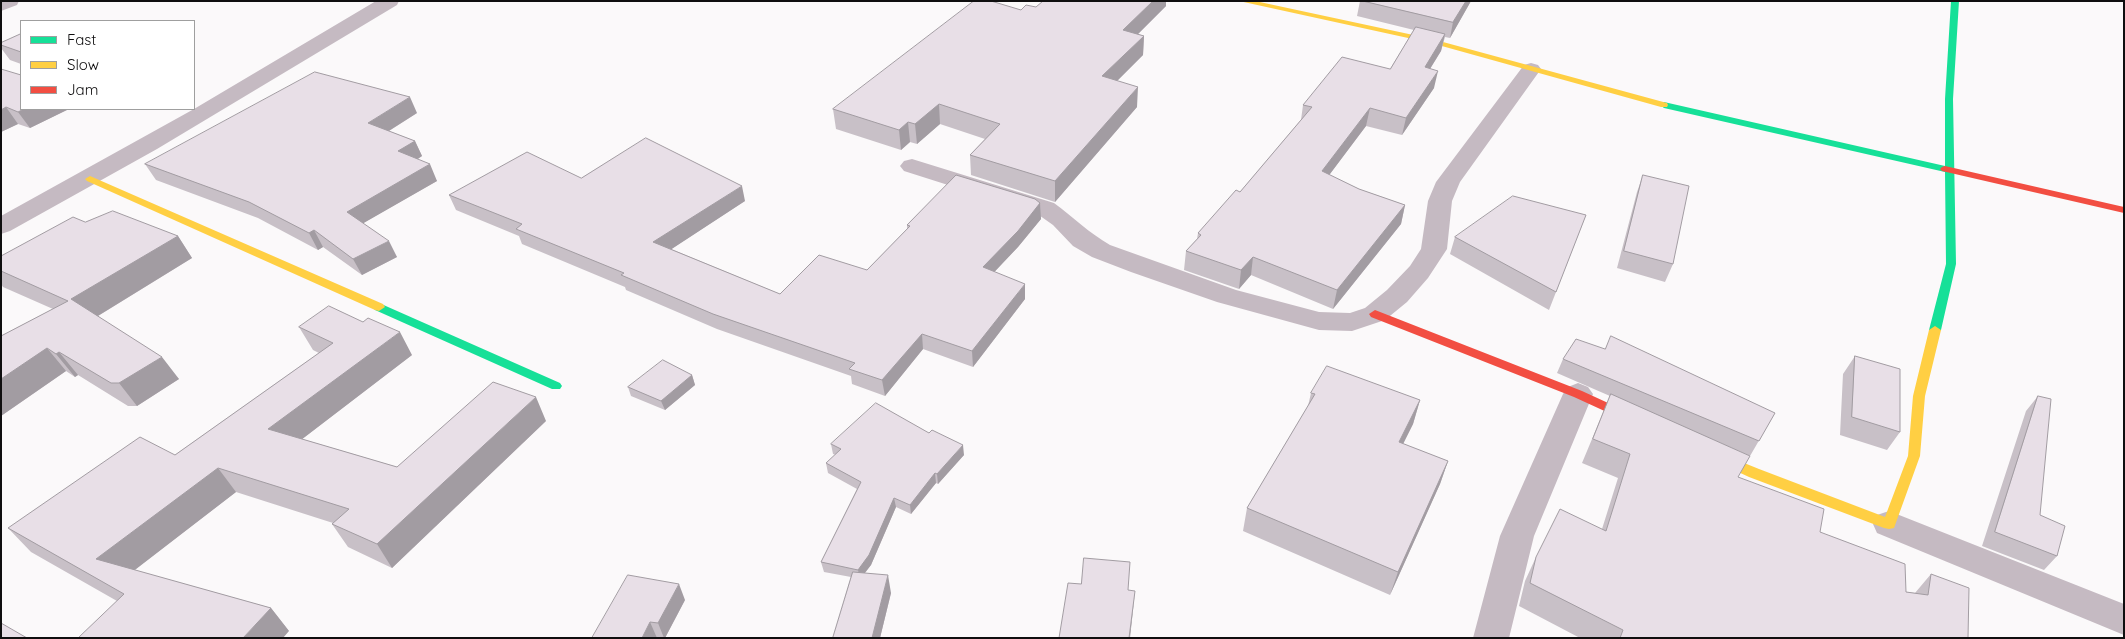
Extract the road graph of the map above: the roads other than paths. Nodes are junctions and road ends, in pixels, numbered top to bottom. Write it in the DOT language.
graph roads {
  1 [pos="10,1"];
  2 [pos="390,1"];
  3 [pos="1243,1"];
  4 [pos="1955,1"];
  5 [pos="1,5"];
  6 [pos="1531,69"];
  7 [pos="912,166"];
  8 [pos="1948,171"];
  9 [pos="90,179"];
  10 [pos="2124,210"];
  11 [pos="1,226"];
  12 [pos="1375,314"];
  13 [pos="556,386"];
  14 [pos="1578,394"];
  15 [pos="1649,426"];
  16 [pos="1702,450"];
  17 [pos="1889,524"];
  18 [pos="2124,620"];
  19 [pos="1491,638"];
  1 -- 5 [label="street"];
  2 -- 9 [label="street"];
  3 -- 6 [label="street"];
  4 -- 8 [label="street"];
  6 -- 8 [label="street"];
  6 -- 12 [label="street"];
  7 -- 12 [label="street"];
  8 -- 10 [label="street"];
  8 -- 17 [label="street"];
  9 -- 11 [label="street"];
  9 -- 13 [label="street"];
  12 -- 14 [label="street"];
  14 -- 15 [label="street"];
  14 -- 19 [label="street"];
  16 -- 17 [label="street"];
  17 -- 18 [label="street"];
}
